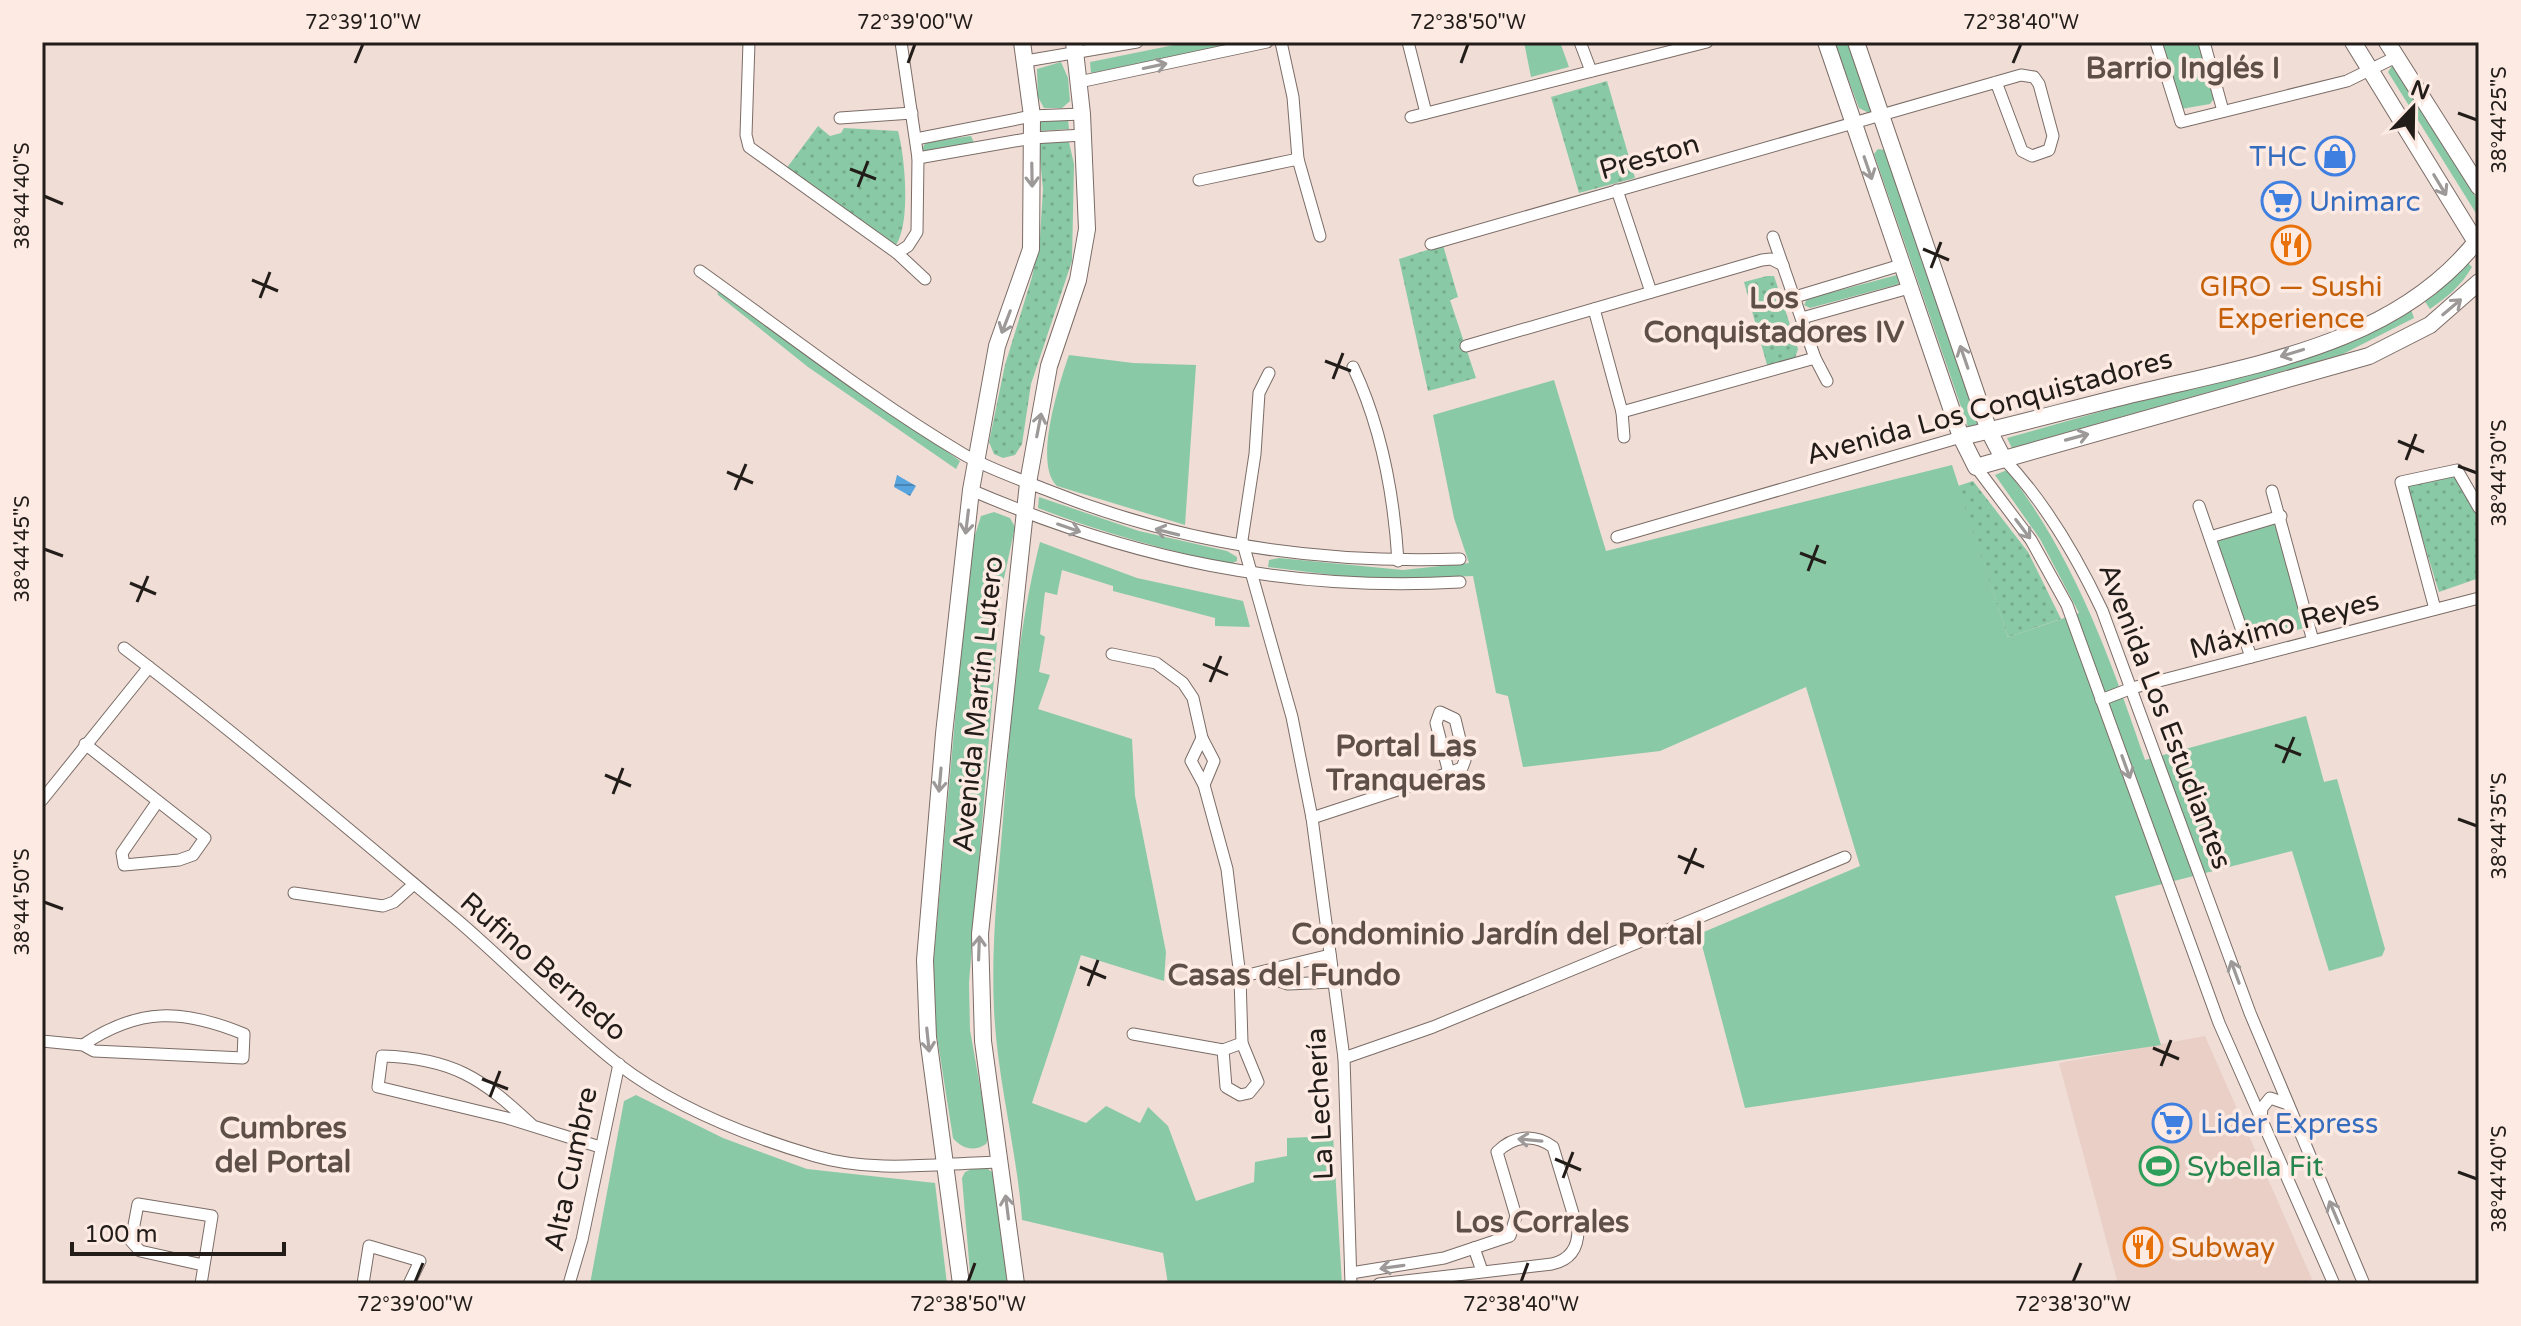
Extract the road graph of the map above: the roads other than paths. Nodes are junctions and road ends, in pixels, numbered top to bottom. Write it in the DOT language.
graph roads {
  1 [pos="749,42"];
  2 [pos="901,42"];
  3 [pos="1022,42"];
  4 [pos="1137,42"];
  5 [pos="1267,42"];
  6 [pos="1281,42"];
  7 [pos="1408,42"];
  8 [pos="1580,42"];
  9 [pos="1826,42"];
  10 [pos="1856,42"];
  11 [pos="2156,42"];
  12 [pos="2204,42"];
  13 [pos="2353,42"];
  14 [pos="1703,43"];
  15 [pos="1074,48"];
  16 [pos="2392,49"];
  17 [pos="1026,61"];
  18 [pos="1591,71"];
  19 [pos="2371,71"];
  20 [pos="1079,82"];
  21 [pos="1996,82"];
  22 [pos="2223,111"];
  23 [pos="912,113"];
  24 [pos="1426,113"];
  25 [pos="1082,114"];
  26 [pos="1032,116"];
  27 [pos="1411,117"];
  28 [pos="1881,117"];
  29 [pos="840,118"];
  30 [pos="1853,125"];
  31 [pos="978,130"];
  32 [pos="1083,135"];
  33 [pos="1032,138"];
  34 [pos="916,139"];
  35 [pos="981,149"];
  36 [pos="918,158"];
  37 [pos="1298,159"];
  38 [pos="1199,180"];
  39 [pos="2479,187"];
  40 [pos="1617,190"];
  41 [pos="1320,236"];
  42 [pos="1773,237"];
  43 [pos="2478,243"];
  44 [pos="1431,244"];
  45 [pos="897,253"];
  46 [pos="1783,265"];
  47 [pos="1901,265"];
  48 [pos="700,271"];
  49 [pos="925,279"];
  50 [pos="2479,282"];
  51 [pos="1909,288"];
  52 [pos="1651,292"];
  53 [pos="1795,297"];
  54 [pos="2416,299"];
  55 [pos="1594,309"];
  56 [pos="1802,318"];
  57 [pos="2430,325"];
  58 [pos="1466,346"];
  59 [pos="1815,358"];
  60 [pos="1353,367"];
  61 [pos="1269,373"];
  62 [pos="1827,381"];
  63 [pos="1622,412"];
  64 [pos="1989,431"];
  65 [pos="1624,437"];
  66 [pos="1961,437"];
  67 [pos="2003,458"];
  68 [pos="976,460"];
  69 [pos="1976,467"];
  70 [pos="1028,483"];
  71 [pos="971,490"];
  72 [pos="2272,491"];
  73 [pos="2199,506"];
  74 [pos="2479,508"];
  75 [pos="1024,513"];
  76 [pos="2281,516"];
  77 [pos="1617,537"];
  78 [pos="2210,537"];
  79 [pos="1243,548"];
  80 [pos="1460,559"];
  81 [pos="1398,561"];
  82 [pos="1253,576"];
  83 [pos="1460,582"];
  84 [pos="2479,598"];
  85 [pos="2435,609"];
  86 [pos="2313,641"];
  87 [pos="124,648"];
  88 [pos="1112,654"];
  89 [pos="2251,657"];
  90 [pos="149,667"];
  91 [pos="2132,688"];
  92 [pos="2101,700"];
  93 [pos="1202,738"];
  94 [pos="85,744"];
  95 [pos="1449,773"];
  96 [pos="1204,785"];
  97 [pos="42,800"];
  98 [pos="158,801"];
  99 [pos="1312,818"];
  100 [pos="1845,857"];
  101 [pos="414,884"];
  102 [pos="294,893"];
  103 [pos="1330,955"];
  104 [pos="1262,975"];
  105 [pos="1240,977"];
  106 [pos="1333,982"];
  107 [pos="1133,1034"];
  108 [pos="42,1041"];
  109 [pos="1242,1043"];
  110 [pos="83,1045"];
  111 [pos="1223,1050"];
  112 [pos="1344,1058"];
  113 [pos="619,1064"];
  114 [pos="2288,1104"];
  115 [pos="2260,1119"];
  116 [pos="532,1125"];
  117 [pos="600,1147"];
  118 [pos="1001,1162"];
  119 [pos="945,1166"];
  120 [pos="1474,1248"];
  121 [pos="203,1265"];
  122 [pos="1482,1271"];
  123 [pos="1351,1278"];
  124 [pos="201,1284"];
  125 [pos="363,1284"];
  126 [pos="409,1284"];
  127 [pos="569,1284"];
  128 [pos="961,1284"];
  129 [pos="1016,1284"];
  130 [pos="1379,1284"];
  131 [pos="2334,1284"];
  132 [pos="2364,1284"];
  1 -- 45 [label="street"];
  2 -- 23 [label="street"];
  3 -- 17 [label="street, Avenida Martín Lutero"];
  4 -- 15 [label="street"];
  20 -- 5 [label="street, one-way"];
  6 -- 37 [label="street"];
  7 -- 24 [label="street"];
  8 -- 18 [label="street"];
  9 -- 30 [label="street, Avenida Los Estudiantes"];
  10 -- 28 [label="street, Avenida Los Estudiantes"];
  11 -- 22 [label="street"];
  12 -- 22 [label="street"];
  13 -- 19 [label="street"];
  14 -- 18 [label="street"];
  15 -- 17 [label="street"];
  15 -- 20 [label="street, Avenida Martín Lutero"];
  16 -- 19 [label="street"];
  16 -- 39 [label="street"];
  17 -- 26 [label="street, Avenida Martín Lutero"];
  18 -- 24 [label="street"];
  19 -- 22 [label="street"];
  19 -- 43 [label="street, one-way"];
  20 -- 25 [label="street, Avenida Martín Lutero"];
  21 -- 21 [label="street, Preston"];
  21 -- 28 [label="street, Preston"];
  23 -- 29 [label="street"];
  23 -- 34 [label="street"];
  24 -- 27 [label="street"];
  25 -- 26 [label="street"];
  25 -- 32 [label="street, Avenida Martín Lutero"];
  26 -- 31 [label="street"];
  26 -- 33 [label="street, Avenida Martín Lutero"];
  28 -- 30 [label="street, Preston"];
  64 -- 28 [label="street, Avenida Los Estudiantes, one-way"];
  30 -- 40 [label="street, Preston"];
  30 -- 47 [label="street, Avenida Los Estudiantes, one-way"];
  31 -- 34 [label="street"];
  31 -- 35 [label="street"];
  32 -- 33 [label="street"];
  70 -- 32 [label="street, Avenida Martín Lutero, one-way"];
  33 -- 35 [label="street"];
  33 -- 68 [label="street, Avenida Martín Lutero, one-way"];
  34 -- 36 [label="street"];
  35 -- 36 [label="street"];
  36 -- 45 [label="street"];
  37 -- 38 [label="street"];
  37 -- 41 [label="street"];
  40 -- 44 [label="street, Preston"];
  40 -- 52 [label="street"];
  42 -- 46 [label="street"];
  43 -- 54 [label="street, Avenida Los Conquistadores"];
  45 -- 49 [label="street"];
  46 -- 52 [label="street"];
  46 -- 53 [label="street"];
  47 -- 51 [label="street, Avenida Los Estudiantes"];
  47 -- 53 [label="street"];
  48 -- 68 [label="street"];
  57 -- 50 [label="street, Avenida Los Conquistadores, one-way"];
  51 -- 56 [label="street"];
  51 -- 66 [label="street, Avenida Los Estudiantes"];
  52 -- 55 [label="street"];
  53 -- 56 [label="street"];
  54 -- 57 [label="street"];
  54 -- 64 [label="street, Avenida Los Conquistadores, one-way"];
  55 -- 58 [label="street"];
  55 -- 63 [label="street"];
  56 -- 59 [label="street"];
  67 -- 57 [label="street, Avenida Los Conquistadores, one-way"];
  59 -- 62 [label="street"];
  59 -- 63 [label="street"];
  60 -- 81 [label="street"];
  61 -- 79 [label="street"];
  63 -- 65 [label="street"];
  64 -- 66 [label="street, Avenida Los Conquistadores"];
  64 -- 67 [label="street, Avenida Los Estudiantes"];
  66 -- 69 [label="street, Avenida Los Estudiantes"];
  66 -- 77 [label="street, Avenida Los Conquistadores"];
  67 -- 69 [label="street, Avenida Los Conquistadores"];
  67 -- 91 [label="street, Avenida Los Estudiantes"];
  68 -- 70 [label="street"];
  68 -- 71 [label="street, Avenida Martín Lutero"];
  69 -- 92 [label="street, Avenida Los Estudiantes, one-way"];
  70 -- 75 [label="street, Avenida Martín Lutero"];
  79 -- 70 [label="street, one-way"];
  71 -- 75 [label="street"];
  71 -- 119 [label="street, Avenida Martín Lutero, one-way"];
  72 -- 76 [label="street"];
  73 -- 78 [label="street"];
  74 -- 85 [label="street"];
  75 -- 82 [label="street, one-way"];
  118 -- 75 [label="street, Avenida Martín Lutero, one-way"];
  76 -- 78 [label="street"];
  76 -- 86 [label="street"];
  78 -- 89 [label="street"];
  79 -- 81 [label="street"];
  79 -- 82 [label="street, La Lechería"];
  80 -- 81 [label="street"];
  82 -- 83 [label="street"];
  82 -- 99 [label="street, La Lechería"];
  84 -- 85 [label="street, Máximo Reyes"];
  85 -- 86 [label="street, Máximo Reyes"];
  86 -- 89 [label="street, Máximo Reyes"];
  87 -- 90 [label="street, Rufino Bernedo"];
  88 -- 93 [label="street"];
  89 -- 91 [label="street, Máximo Reyes"];
  90 -- 94 [label="street"];
  90 -- 101 [label="street, Rufino Bernedo"];
  91 -- 92 [label="street, Máximo Reyes"];
  114 -- 91 [label="street, Avenida Los Estudiantes, one-way"];
  92 -- 115 [label="street, Avenida Los Estudiantes, one-way"];
  93 -- 96 [label="street"];
  93 -- 96 [label="street"];
  94 -- 97 [label="street"];
  94 -- 98 [label="street"];
  95 -- 95 [label="street"];
  95 -- 99 [label="street"];
  96 -- 105 [label="street"];
  98 -- 98 [label="street"];
  99 -- 103 [label="street, La Lechería"];
  100 -- 112 [label="street"];
  101 -- 102 [label="street"];
  101 -- 113 [label="street, Rufino Bernedo"];
  103 -- 104 [label="street"];
  103 -- 106 [label="street, La Lechería"];
  104 -- 105 [label="street"];
  104 -- 106 [label="street"];
  105 -- 109 [label="street"];
  106 -- 112 [label="street, La Lechería"];
  107 -- 111 [label="street"];
  108 -- 110 [label="street"];
  109 -- 111 [label="street"];
  109 -- 111 [label="street"];
  110 -- 110 [label="street"];
  112 -- 123 [label="street, La Lechería"];
  113 -- 117 [label="street, Alta Cumbre"];
  113 -- 119 [label="street, Rufino Bernedo"];
  114 -- 115 [label="street"];
  132 -- 114 [label="street, Avenida Los Estudiantes, one-way"];
  115 -- 131 [label="street, Avenida Los Estudiantes"];
  116 -- 116 [label="street"];
  116 -- 117 [label="street"];
  117 -- 127 [label="street, Alta Cumbre"];
  118 -- 119 [label="street, Rufino Bernedo"];
  129 -- 118 [label="street, Avenida Martín Lutero, one-way"];
  119 -- 128 [label="street, Avenida Martín Lutero"];
  120 -- 122 [label="street"];
  122 -- 120 [label="street, one-way"];
  120 -- 123 [label="street, one-way"];
  121 -- 121 [label="street"];
  121 -- 124 [label="street"];
  122 -- 130 [label="street"];
  125 -- 126 [label="street"];
}
